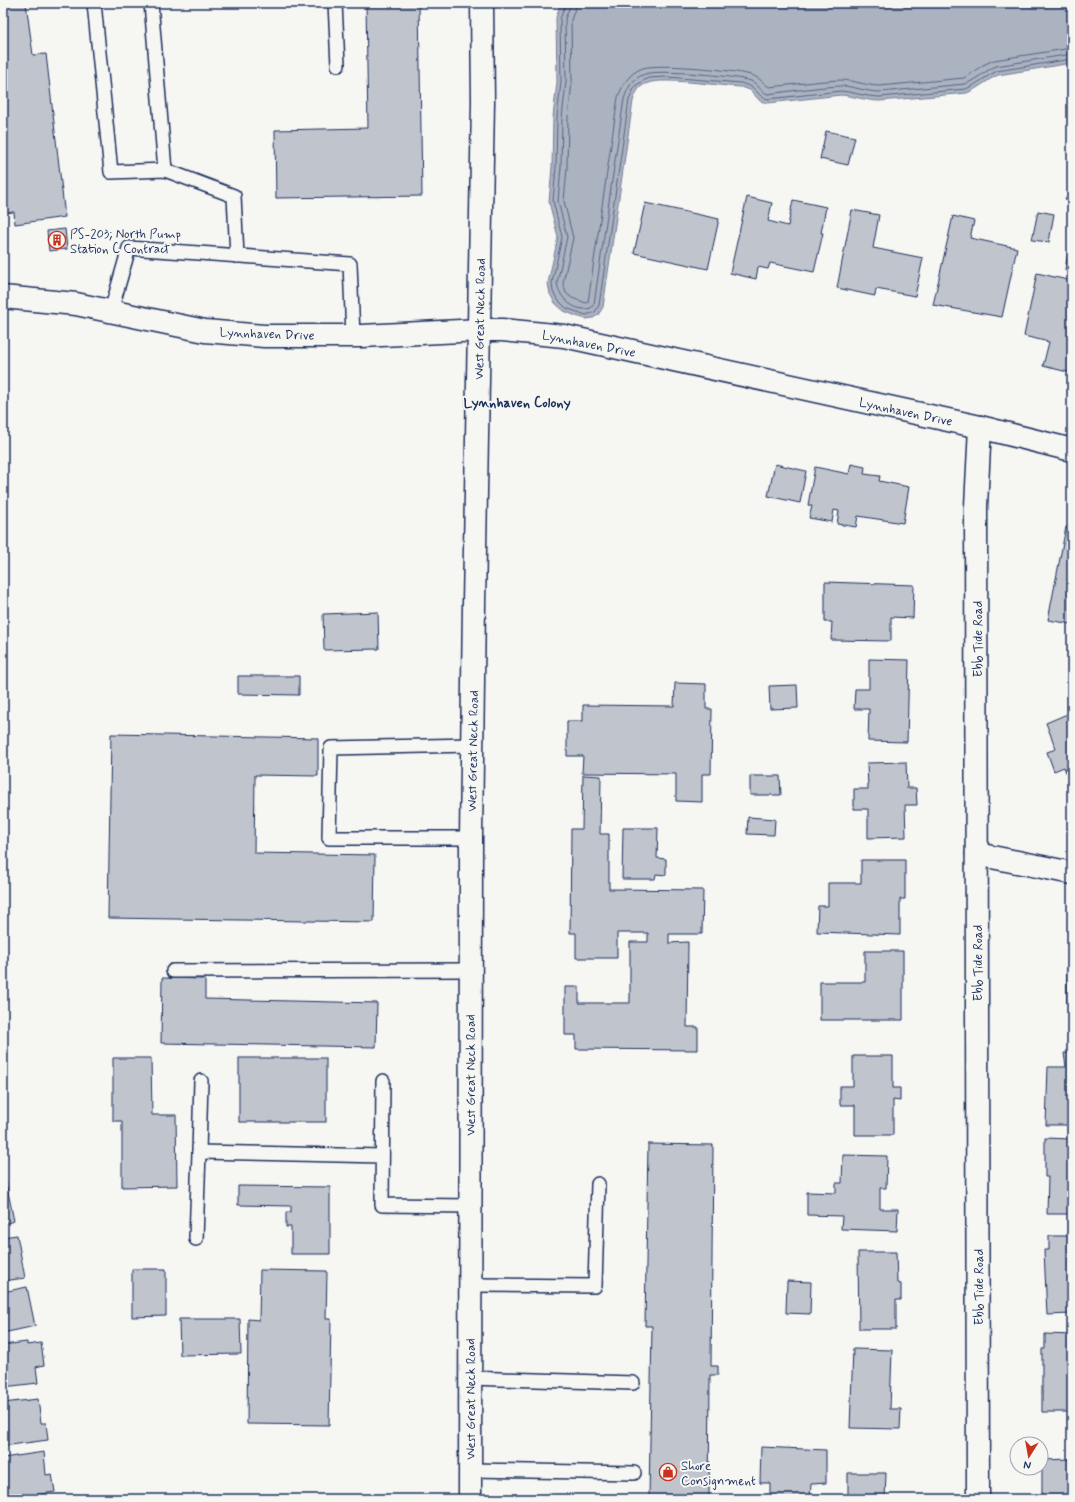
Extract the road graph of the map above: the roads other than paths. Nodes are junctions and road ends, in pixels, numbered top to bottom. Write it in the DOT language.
graph roads {
  1 [pos="94,3"];
  2 [pos="151,3"];
  3 [pos="335,3"];
  4 [pos="482,3"];
  5 [pos="338,65"];
  6 [pos="165,170"];
  7 [pos="237,256"];
  8 [pos="3,297"];
  9 [pos="111,311"];
  10 [pos="480,330"];
  11 [pos="353,336"];
  12 [pos="980,427"];
  13 [pos="1072,450"];
  14 [pos="472,745"];
  15 [pos="471,838"];
  16 [pos="977,854"];
  17 [pos="1072,873"];
  18 [pos="173,970"];
  19 [pos="470,970"];
  20 [pos="201,1081"];
  21 [pos="383,1081"];
  22 [pos="198,1152"];
  23 [pos="382,1156"];
  24 [pos="598,1184"];
  25 [pos="470,1206"];
  26 [pos="196,1239"];
  27 [pos="470,1285"];
  28 [pos="470,1378"];
  29 [pos="633,1383"];
  30 [pos="470,1470"];
  31 [pos="634,1473"];
  32 [pos="470,1499"];
  33 [pos="978,1499"];
  1 -- 6 [label="lane"];
  2 -- 6 [label="lane"];
  3 -- 5 [label="lane"];
  4 -- 10 [label="street, West Great Neck Road"];
  6 -- 7 [label="lane"];
  7 -- 9 [label="lane"];
  7 -- 11 [label="lane"];
  8 -- 9 [label="street, Lynnhaven Drive"];
  9 -- 11 [label="street, Lynnhaven Drive"];
  10 -- 11 [label="street, Lynnhaven Drive"];
  10 -- 12 [label="street, Lynnhaven Drive"];
  10 -- 14 [label="street, West Great Neck Road"];
  12 -- 13 [label="street, Lynnhaven Drive"];
  12 -- 16 [label="street, Ebb Tide Road"];
  14 -- 15 [label="street, West Great Neck Road"];
  14 -- 15 [label="lane"];
  15 -- 19 [label="street, West Great Neck Road"];
  16 -- 17 [label="street"];
  16 -- 33 [label="street, Ebb Tide Road"];
  18 -- 19 [label="lane"];
  19 -- 25 [label="street, West Great Neck Road"];
  20 -- 22 [label="lane"];
  21 -- 23 [label="lane"];
  22 -- 23 [label="lane"];
  22 -- 26 [label="lane"];
  23 -- 25 [label="lane"];
  24 -- 27 [label="lane"];
  25 -- 27 [label="street, West Great Neck Road"];
  27 -- 28 [label="street, West Great Neck Road"];
  28 -- 29 [label="lane"];
  28 -- 30 [label="street, West Great Neck Road"];
  30 -- 31 [label="lane"];
  30 -- 32 [label="street, West Great Neck Road"];
}
